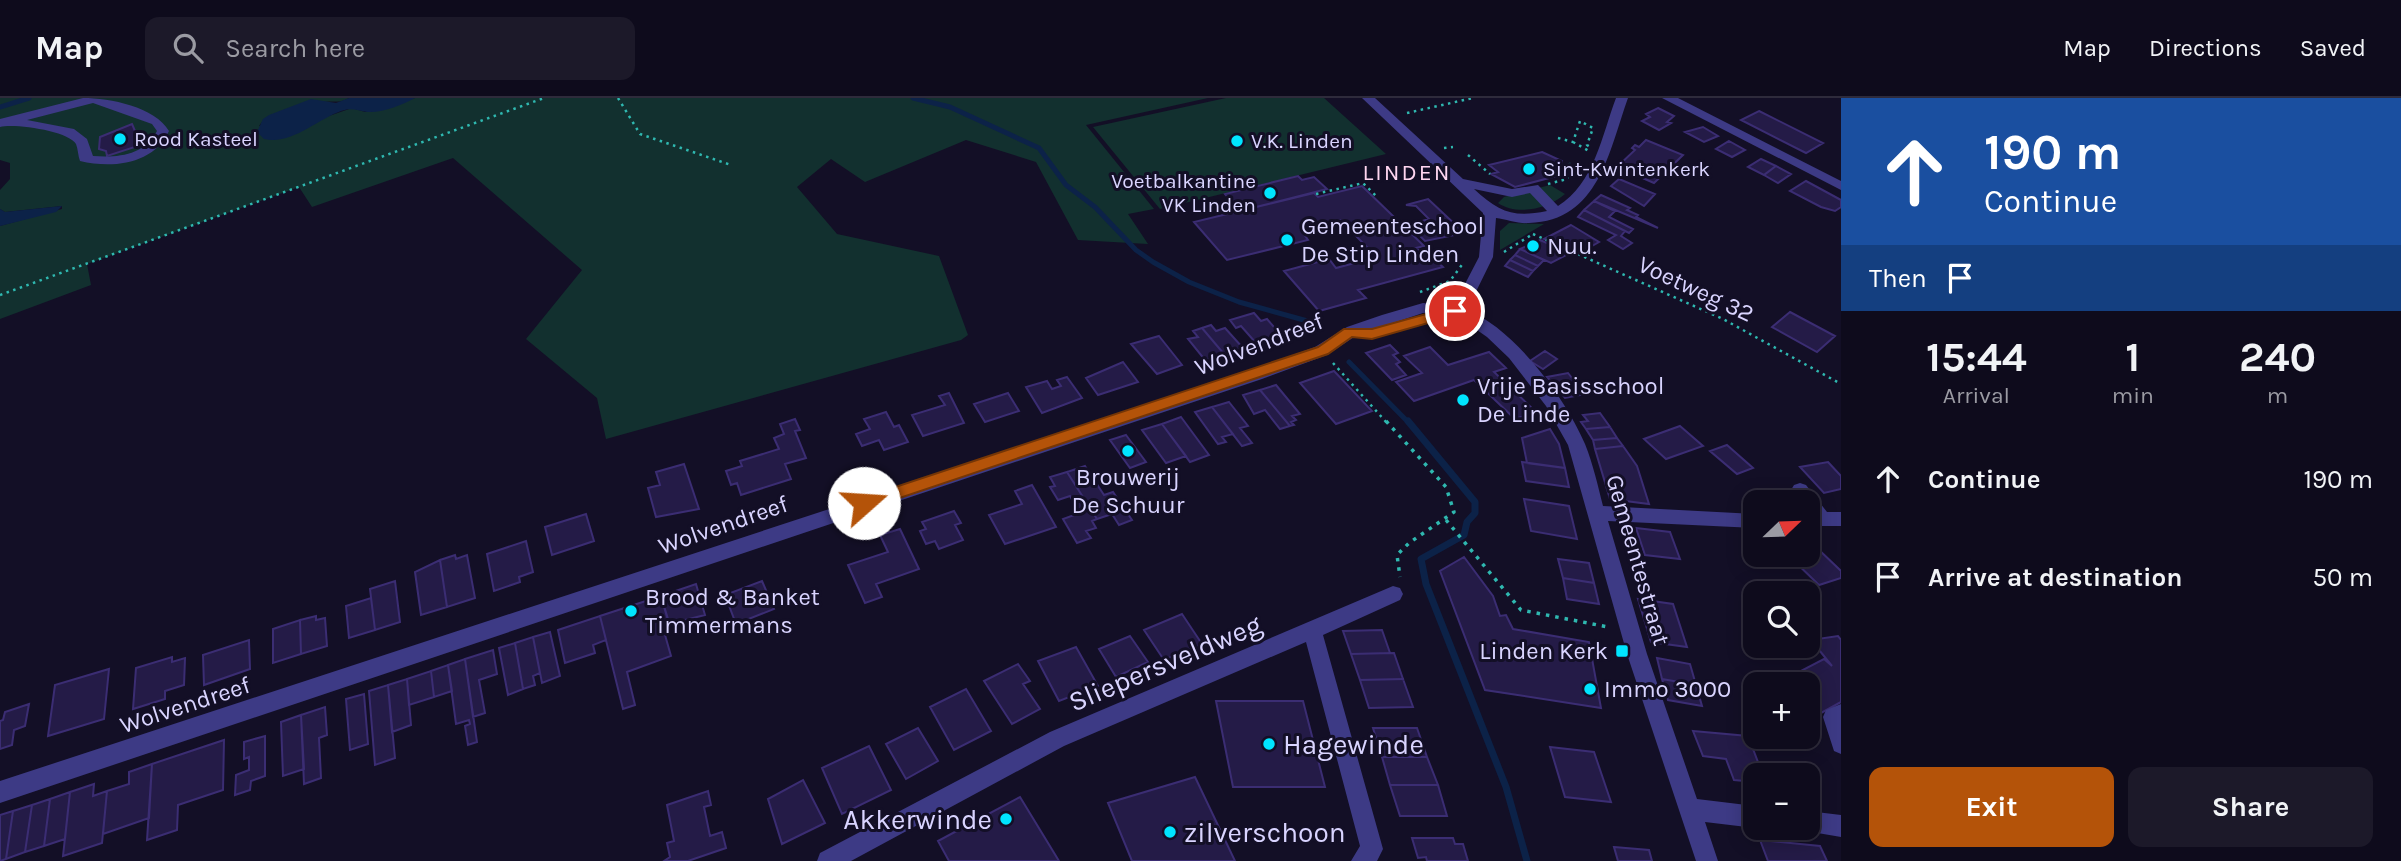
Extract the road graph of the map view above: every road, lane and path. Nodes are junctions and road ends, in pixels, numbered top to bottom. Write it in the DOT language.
graph roads {
  1 [pos="544,98"];
  2 [pos="618,98"];
  3 [pos="1368,98"];
  4 [pos="1473,98"];
  5 [pos="1622,98"];
  6 [pos="1668,98"];
  7 [pos="6,122"];
  8 [pos="1414,122"];
  9 [pos="1558,138"];
  10 [pos="1435,140"];
  11 [pos="1453,147"];
  12 [pos="1601,156"];
  13 [pos="1569,163"];
  14 [pos="730,165"];
  15 [pos="1462,183"];
  16 [pos="1841,186"];
  17 [pos="1533,188"];
  18 [pos="1316,194"];
  19 [pos="1377,197"];
  20 [pos="1490,212"];
  21 [pos="1557,213"];
  22 [pos="1468,256"];
  23 [pos="1486,257"];
  24 [pos="1416,293"];
  25 [pos="0,295"];
  26 [pos="1458,309"];
  27 [pos="1323,350"];
  28 [pos="1841,384"];
  29 [pos="1597,513"];
  30 [pos="1446,519"];
  31 [pos="1743,520"];
  32 [pos="1393,594"];
  33 [pos="1313,632"];
  34 [pos="1631,632"];
  35 [pos="1841,714"];
  36 [pos="1841,744"];
  37 [pos="0,792"];
  38 [pos="1688,808"];
  39 [pos="1743,815"];
  40 [pos="1820,823"];
  41 [pos="1841,826"];
  42 [pos="828,861"];
  43 [pos="1362,861"];
  44 [pos="1707,861"];
  1 -- 25 [label="path"];
  2 -- 14 [label="path"];
  3 -- 15 [label="street"];
  4 -- 8 [label="path"];
  5 -- 12 [label="street"];
  6 -- 16 [label="street"];
  7 -- 7 [label="street"];
  9 -- 12 [label="path"];
  10 -- 11 [label="path"];
  12 -- 21 [label="street"];
  13 -- 17 [label="path"];
  15 -- 17 [label="street"];
  15 -- 20 [label="street"];
  17 -- 21 [label="street"];
  18 -- 19 [label="path"];
  20 -- 21 [label="street"];
  20 -- 23 [label="street"];
  22 -- 24 [label="path"];
  23 -- 26 [label="street"];
  23 -- 28 [label="path, Voetweg 32"];
  26 -- 27 [label="street, Wolvendreef"];
  26 -- 29 [label="street, Gemeentestraat"];
  27 -- 30 [label="path"];
  27 -- 37 [label="street, Wolvendreef"];
  29 -- 31 [label="street"];
  29 -- 34 [label="street, Gemeentestraat"];
  30 -- 32 [label="path"];
  30 -- 34 [label="path"];
  32 -- 33 [label="street, Sliepersveldweg"];
  33 -- 42 [label="street, Sliepersveldweg"];
  33 -- 43 [label="street"];
  34 -- 38 [label="street, Gemeentestraat"];
  35 -- 36 [label="street"];
  38 -- 39 [label="street"];
  38 -- 44 [label="street, Gemeentestraat"];
  40 -- 41 [label="street"];
}
